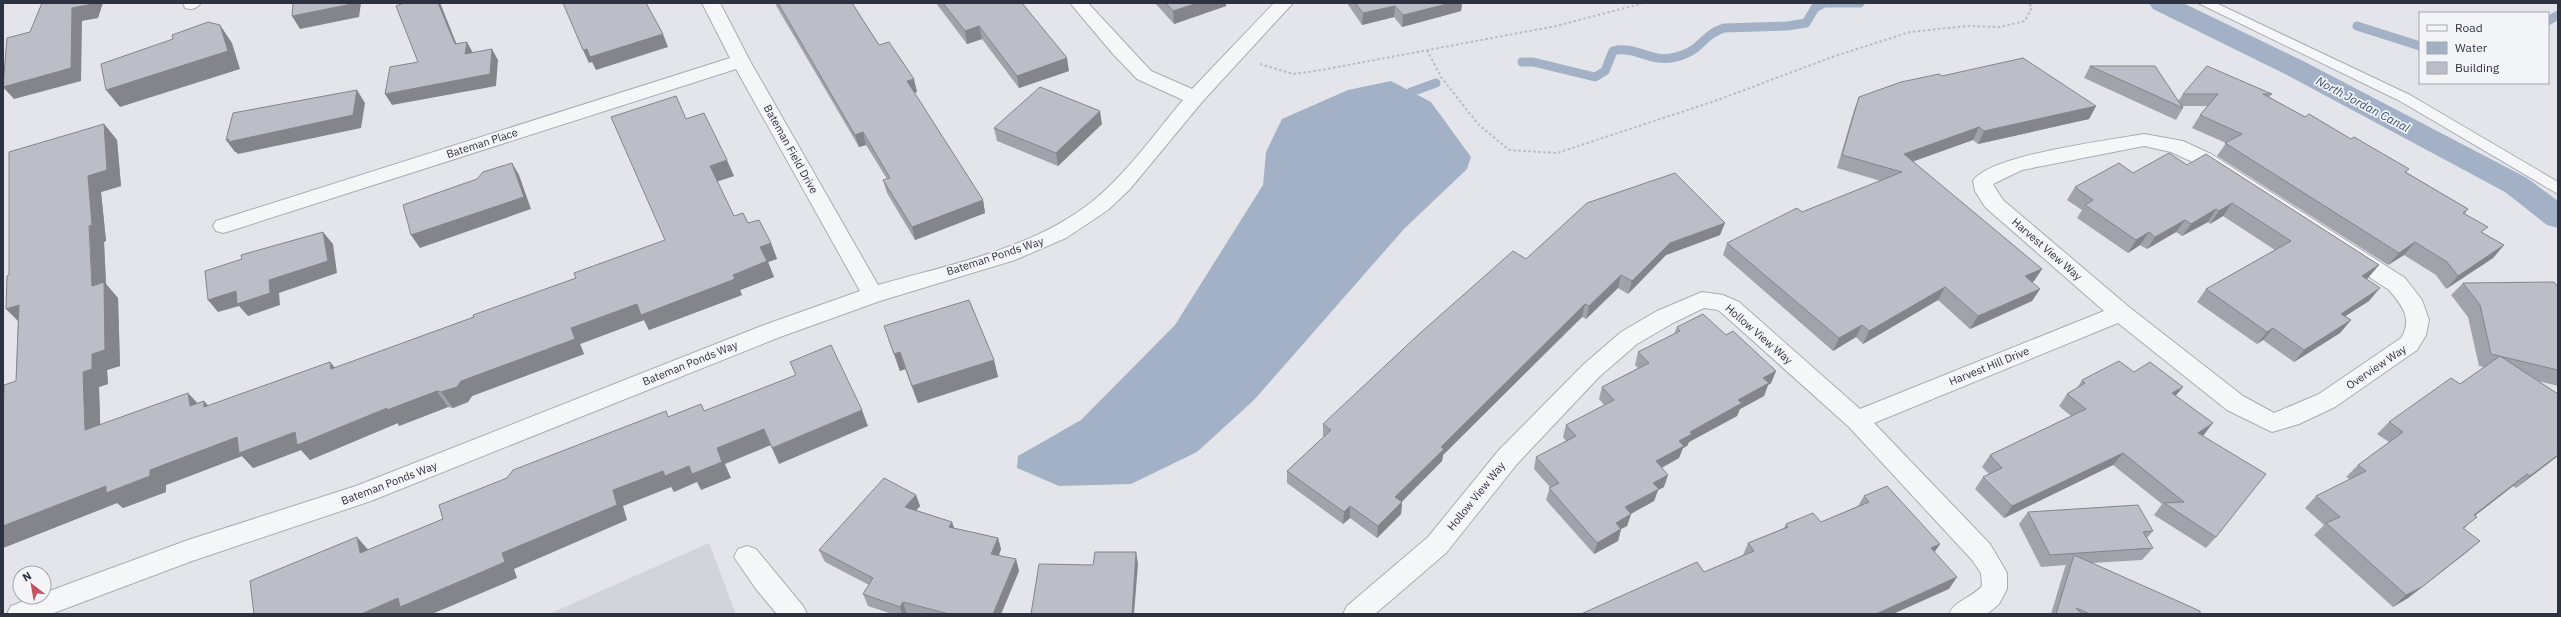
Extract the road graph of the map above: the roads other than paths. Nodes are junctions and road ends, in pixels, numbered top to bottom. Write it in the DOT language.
graph roads {
  1 [pos="712,3"];
  2 [pos="1079,3"];
  3 [pos="1284,3"];
  4 [pos="2205,3"];
  5 [pos="741,61"];
  6 [pos="1195,98"];
  7 [pos="2165,143"];
  8 [pos="2558,189"];
  9 [pos="223,226"];
  10 [pos="873,294"];
  11 [pos="2121,312"];
  12 [pos="1857,420"];
  13 [pos="2272,423"];
  14 [pos="747,557"];
  15 [pos="20,614"];
  16 [pos="794,614"];
  17 [pos="1356,614"];
  18 [pos="1962,614"];
  1 -- 5 [label="street, Bateman Field Drive"];
  2 -- 6 [label="street"];
  3 -- 6 [label="street, Bateman Ponds Way"];
  4 -- 8 [label="lane"];
  5 -- 9 [label="street, Bateman Place"];
  5 -- 10 [label="street, Bateman Field Drive"];
  6 -- 10 [label="street, Bateman Ponds Way"];
  7 -- 11 [label="street, Harvest View Way"];
  7 -- 13 [label="street, Overview Way"];
  10 -- 15 [label="street, Bateman Ponds Way"];
  11 -- 12 [label="street, Harvest Hill Drive"];
  11 -- 13 [label="street, Harvest View Way"];
  12 -- 17 [label="street, Hollow View Way"];
  12 -- 18 [label="street, Hollow View Way"];
  14 -- 16 [label="street"];
}
